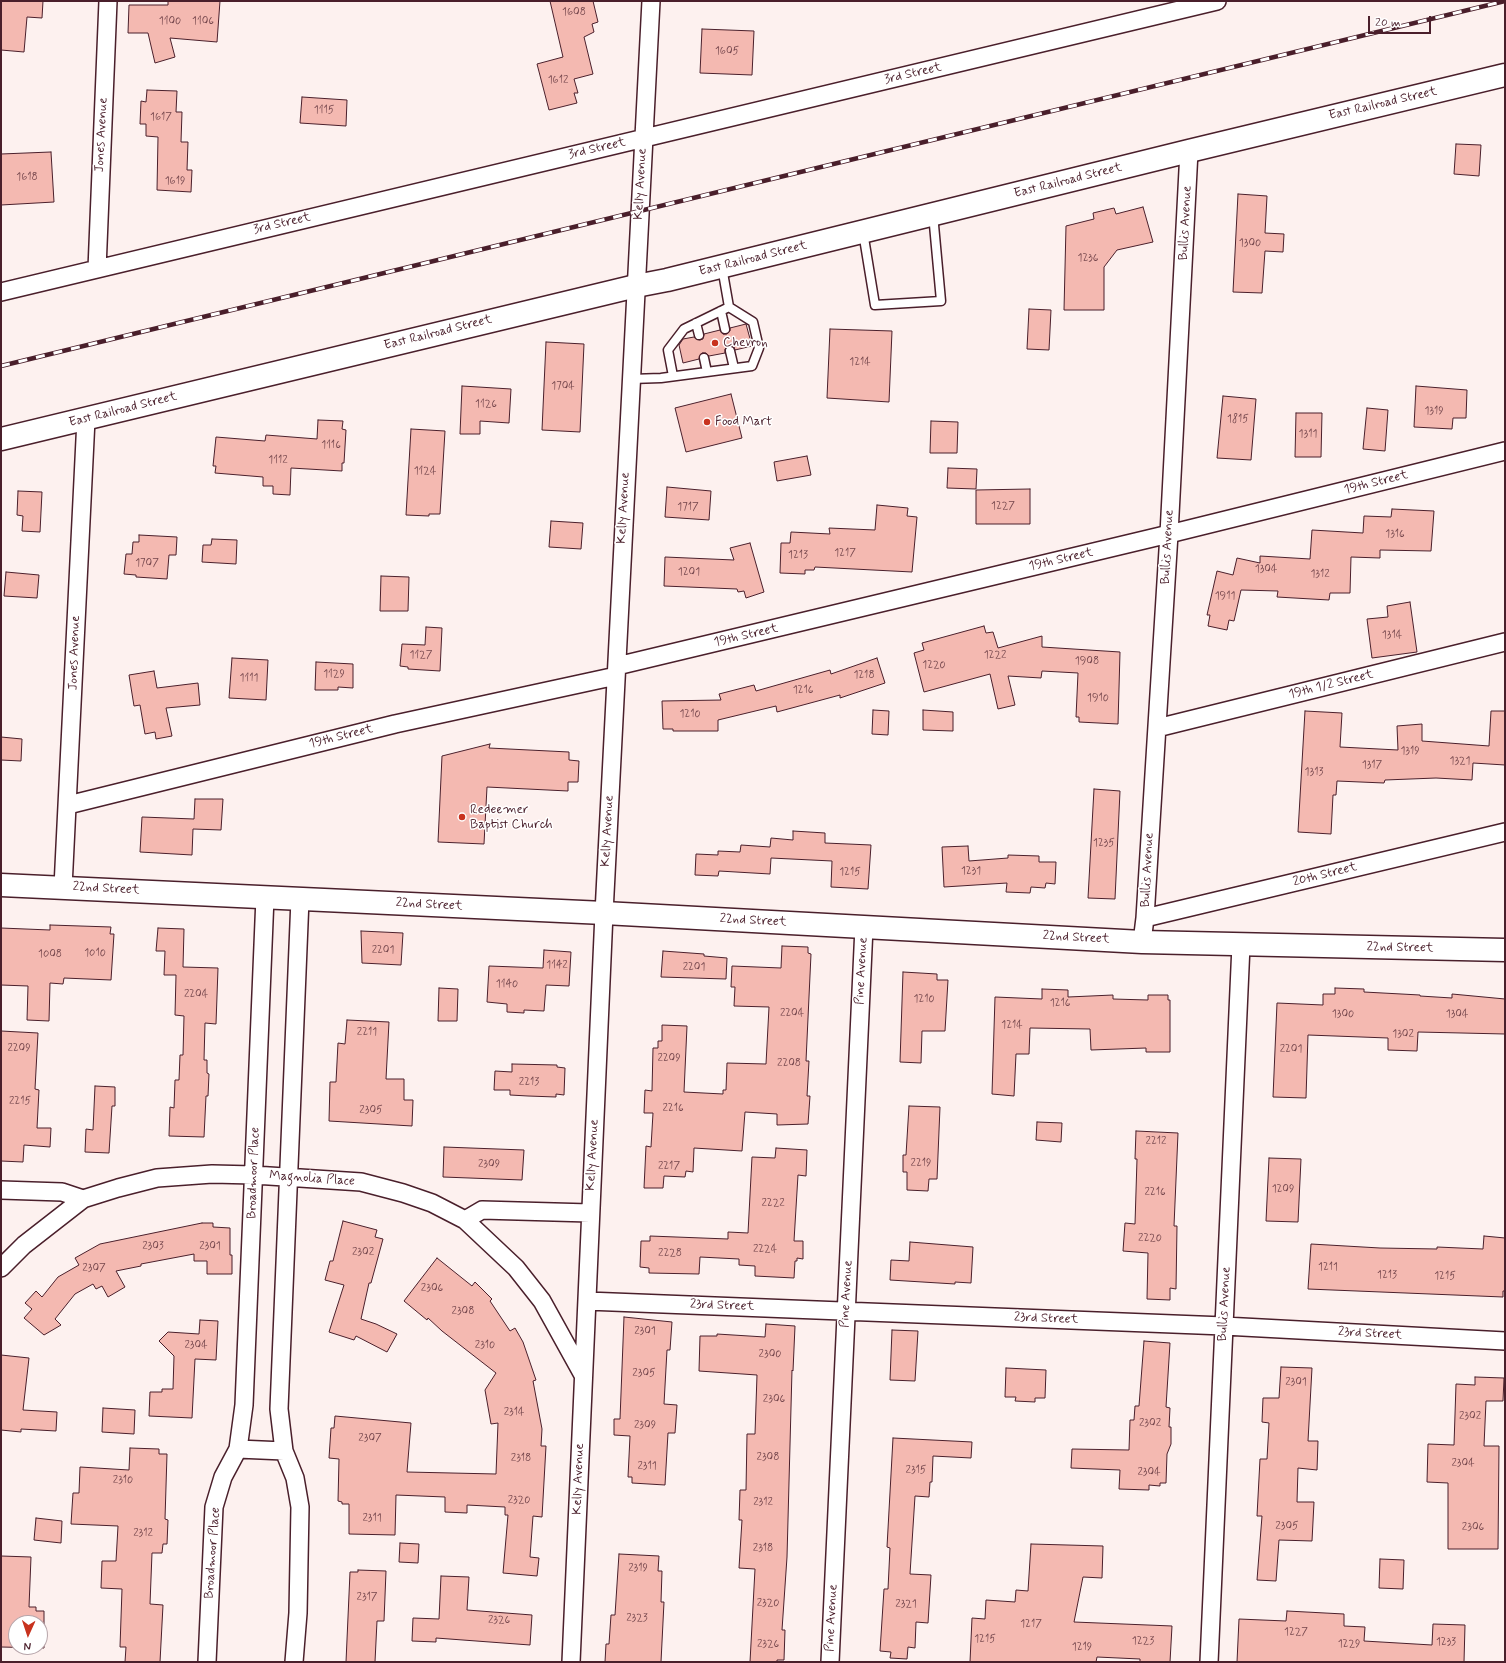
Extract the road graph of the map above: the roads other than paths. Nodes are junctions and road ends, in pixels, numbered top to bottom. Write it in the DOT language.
graph roads {
  1 [pos="108,1"];
  2 [pos="651,1"];
  3 [pos="1217,1"];
  4 [pos="1197,3"];
  5 [pos="1505,75"];
  6 [pos="643,138"];
  7 [pos="1189,151"];
  8 [pos="933,214"];
  9 [pos="863,232"];
  10 [pos="722,266"];
  11 [pos="96,268"];
  12 [pos="636,286"];
  13 [pos="1,292"];
  14 [pos="725,309"];
  15 [pos="696,323"];
  16 [pos="725,329"];
  17 [pos="699,335"];
  18 [pos="730,351"];
  19 [pos="704,358"];
  20 [pos="734,368"];
  21 [pos="707,372"];
  22 [pos="672,376"];
  23 [pos="631,379"];
  24 [pos="86,419"];
  25 [pos="1,439"];
  26 [pos="1505,451"];
  27 [pos="1169,534"];
  28 [pos="1505,642"];
  29 [pos="616,671"];
  30 [pos="1157,728"];
  31 [pos="68,805"];
  32 [pos="1505,832"];
  33 [pos="1,885"];
  34 [pos="64,887"];
  35 [pos="265,897"];
  36 [pos="300,899"];
  37 [pos="604,914"];
  38 [pos="1145,918"];
  39 [pos="864,927"];
  40 [pos="1142,942"];
  41 [pos="1242,946"];
  42 [pos="1505,950"];
  43 [pos="254,1175"];
  44 [pos="288,1177"];
  45 [pos="1,1190"];
  46 [pos="84,1199"];
  47 [pos="590,1213"];
  48 [pos="465,1220"];
  49 [pos="1,1268"];
  50 [pos="587,1301"];
  51 [pos="846,1311"];
  52 [pos="1224,1326"];
  53 [pos="1505,1341"];
  54 [pos="583,1375"];
  55 [pos="238,1449"];
  56 [pos="284,1451"];
  57 [pos="207,1662"];
  58 [pos="294,1662"];
  59 [pos="571,1662"];
  60 [pos="830,1662"];
  61 [pos="1209,1662"];
  1 -- 11 [label="street, Jones Avenue"];
  2 -- 6 [label="street, Kelly Avenue"];
  3 -- 4 [label="street, 3rd Street"];
  4 -- 6 [label="street, 3rd Street"];
  5 -- 7 [label="street, East Railroad Street"];
  6 -- 11 [label="street, 3rd Street"];
  6 -- 12 [label="street, Kelly Avenue"];
  7 -- 8 [label="street, East Railroad Street"];
  7 -- 27 [label="street, Bullis Avenue"];
  8 -- 9 [label="street, East Railroad Street"];
  8 -- 9 [label="lane"];
  9 -- 10 [label="street, East Railroad Street"];
  10 -- 12 [label="street, East Railroad Street"];
  10 -- 14 [label="lane"];
  11 -- 13 [label="street, 3rd Street"];
  12 -- 23 [label="street, Kelly Avenue"];
  12 -- 24 [label="street, East Railroad Street"];
  14 -- 15 [label="lane"];
  14 -- 16 [label="lane"];
  14 -- 20 [label="lane"];
  15 -- 17 [label="lane"];
  15 -- 22 [label="lane"];
  18 -- 20 [label="lane"];
  19 -- 21 [label="lane"];
  20 -- 21 [label="lane"];
  21 -- 22 [label="lane"];
  22 -- 23 [label="lane"];
  23 -- 29 [label="street, Kelly Avenue"];
  24 -- 25 [label="street, East Railroad Street"];
  24 -- 31 [label="street, Jones Avenue"];
  26 -- 27 [label="street, 19th Street"];
  27 -- 29 [label="street, 19th Street"];
  27 -- 30 [label="street, Bullis Avenue"];
  28 -- 30 [label="street, 19th 1/2 Street"];
  29 -- 31 [label="street, 19th Street"];
  29 -- 37 [label="street, Kelly Avenue"];
  30 -- 38 [label="street, Bullis Avenue"];
  31 -- 34 [label="street, Jones Avenue"];
  32 -- 38 [label="street, 20th Street"];
  33 -- 34 [label="street, 22nd Street"];
  34 -- 35 [label="street, 22nd Street"];
  35 -- 36 [label="street, 22nd Street"];
  35 -- 43 [label="street, Broadmoor Place"];
  36 -- 37 [label="street, 22nd Street"];
  36 -- 44 [label="street"];
  37 -- 39 [label="street, 22nd Street"];
  37 -- 47 [label="street, Kelly Avenue"];
  38 -- 40 [label="street, Bullis Avenue"];
  39 -- 40 [label="street, 22nd Street"];
  39 -- 51 [label="street, Pine Avenue"];
  40 -- 41 [label="street, 22nd Street"];
  41 -- 42 [label="street, 22nd Street"];
  41 -- 52 [label="street, Bullis Avenue"];
  43 -- 44 [label="street, Magnolia Place"];
  43 -- 46 [label="street, Magnolia Place"];
  43 -- 55 [label="street, Broadmoor Place"];
  44 -- 48 [label="street, Magnolia Place"];
  44 -- 56 [label="street"];
  45 -- 46 [label="street"];
  46 -- 49 [label="street, Magnolia Place"];
  47 -- 48 [label="street"];
  47 -- 50 [label="street, Kelly Avenue"];
  48 -- 54 [label="street, Magnolia Place"];
  50 -- 51 [label="street, 23rd Street"];
  50 -- 54 [label="street, Kelly Avenue"];
  51 -- 52 [label="street, 23rd Street"];
  51 -- 60 [label="street, Pine Avenue"];
  52 -- 53 [label="street, 23rd Street"];
  52 -- 61 [label="street, Bullis Avenue"];
  54 -- 59 [label="street, Kelly Avenue"];
  55 -- 56 [label="street"];
  55 -- 57 [label="street, Broadmoor Place"];
  56 -- 58 [label="street"];
}
